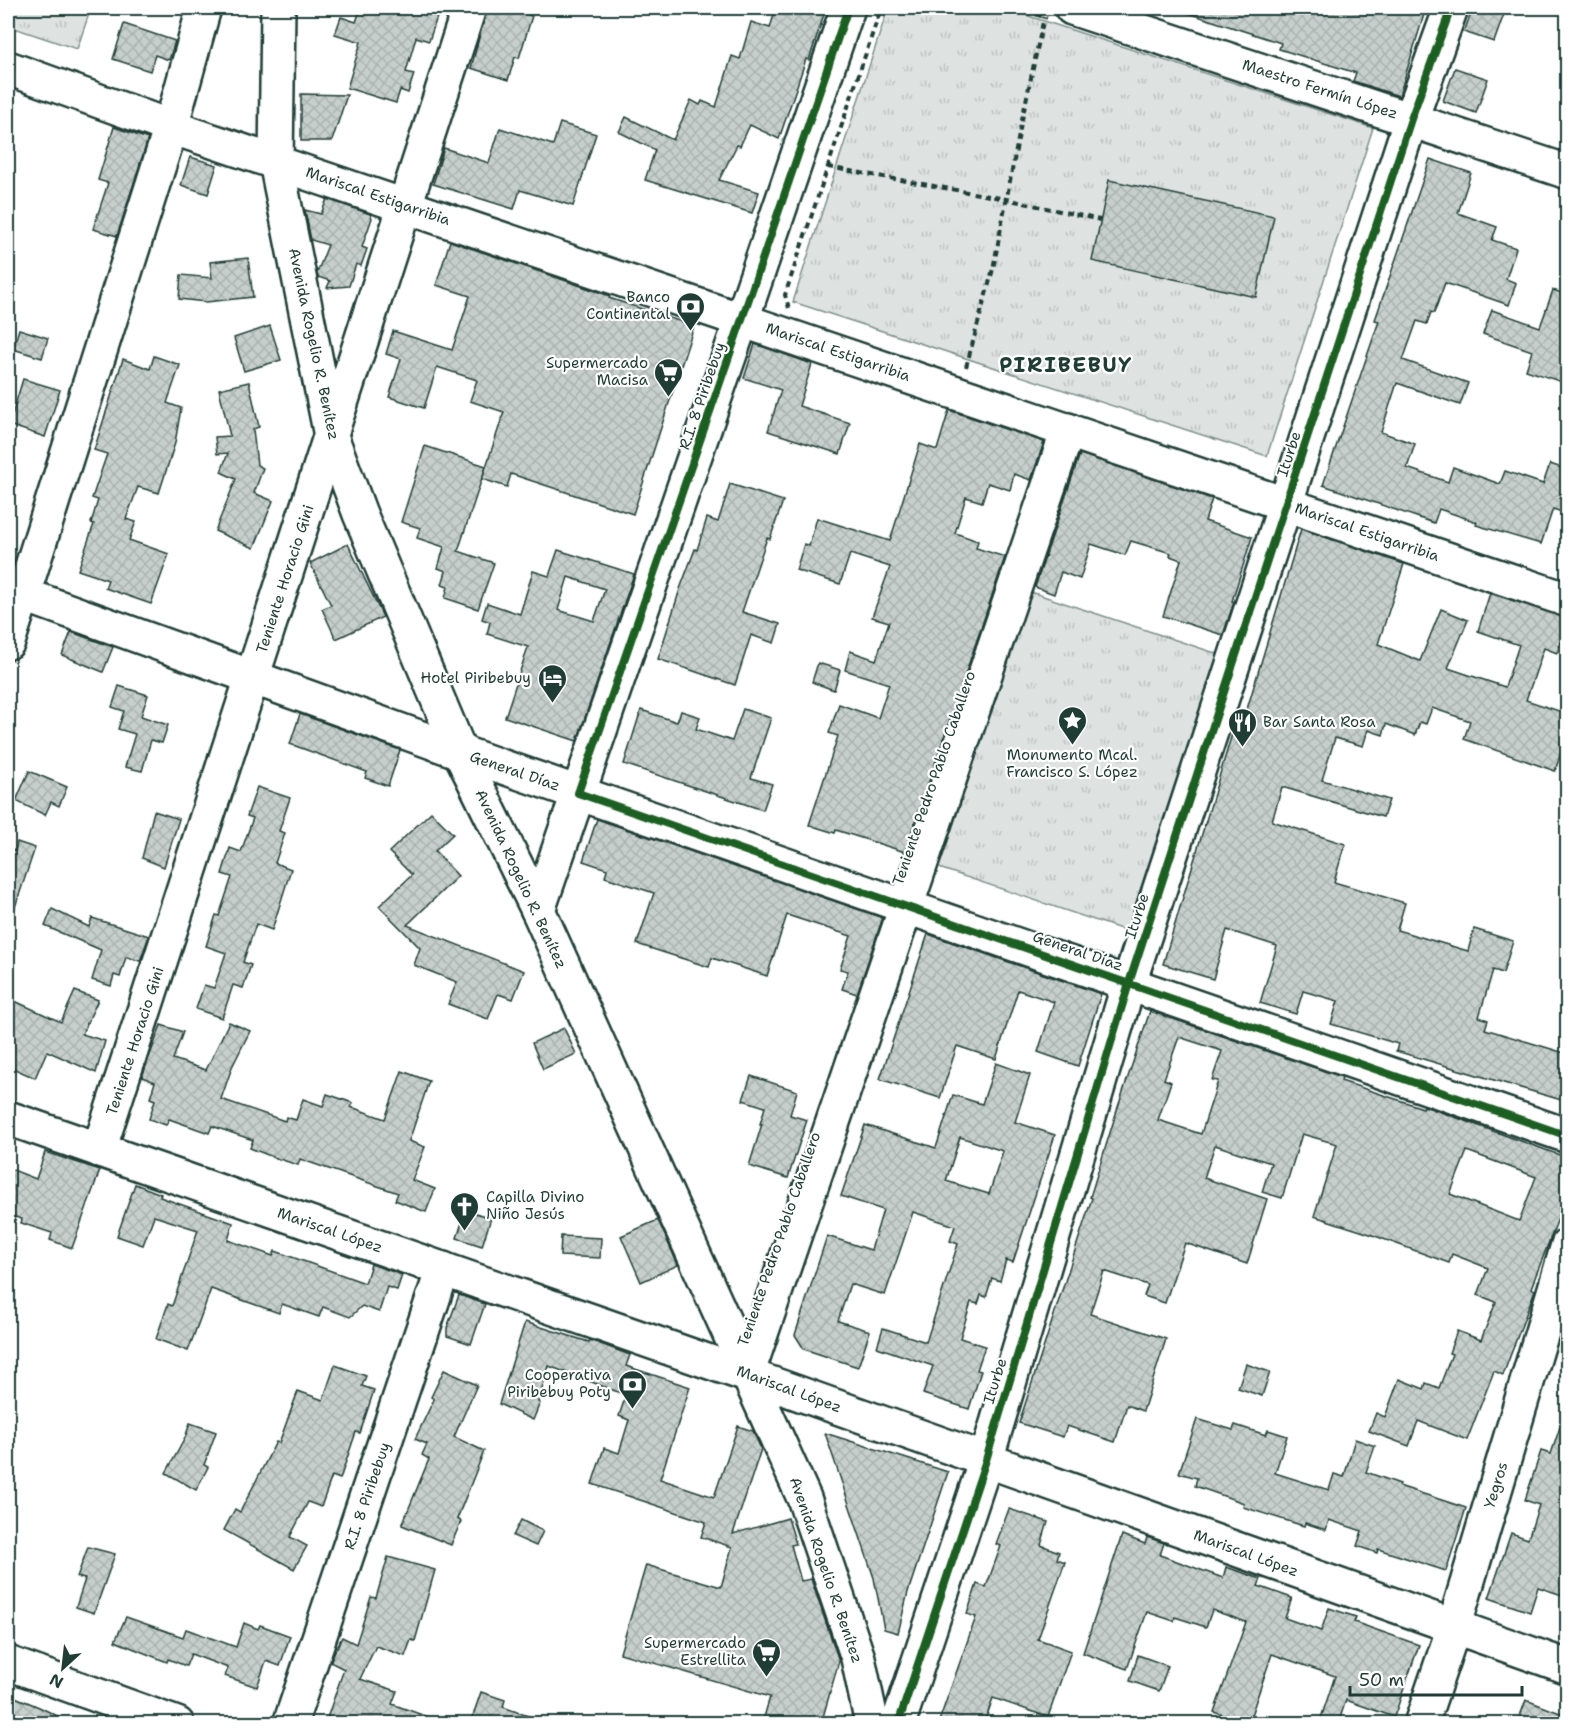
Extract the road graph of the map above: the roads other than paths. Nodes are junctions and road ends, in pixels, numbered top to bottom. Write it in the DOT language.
graph roads {
  1 [pos="204,8"];
  2 [pos="278,8"];
  3 [pos="469,8"];
  4 [pos="848,8"];
  5 [pos="1451,8"];
  6 [pos="1058,12"];
  7 [pos="1112,14"];
  8 [pos="8,69"];
  9 [pos="1412,119"];
  10 [pos="171,127"];
  11 [pos="276,162"];
  12 [pos="1568,172"];
  13 [pos="406,206"];
  14 [pos="742,320"];
  15 [pos="1068,430"];
  16 [pos="331,436"];
  17 [pos="1286,505"];
  18 [pos="15,592"];
  19 [pos="1568,600"];
  20 [pos="8,642"];
  21 [pos="253,677"];
  22 [pos="460,752"];
  23 [pos="579,793"];
  24 [pos="905,906"];
  25 [pos="538,910"];
  26 [pos="1129,983"];
  27 [pos="8,1118"];
  28 [pos="1568,1136"];
  29 [pos="99,1150"];
  30 [pos="1568,1245"];
  31 [pos="443,1269"];
  32 [pos="747,1375"];
  33 [pos="986,1460"];
  34 [pos="1454,1627"];
  35 [pos="8,1663"];
  36 [pos="1568,1667"];
  37 [pos="177,1724"];
  38 [pos="290,1724"];
  39 [pos="872,1724"];
  40 [pos="898,1724"];
  41 [pos="1420,1724"];
  1 -- 10 [label="street"];
  2 -- 11 [label="street, Avenida Rogelio R. Benítez"];
  3 -- 13 [label="street, Teniente Horacio Gini"];
  4 -- 14 [label="street, R.I. 8 Piribebuy"];
  5 -- 9 [label="street, Iturbe"];
  6 -- 7 [label="street, Maestro Fermín López"];
  7 -- 9 [label="street, Maestro Fermín López"];
  8 -- 10 [label="street, Mariscal Estigarribia"];
  9 -- 12 [label="street, Maestro Fermín López"];
  9 -- 17 [label="street, Iturbe"];
  10 -- 11 [label="street, Mariscal Estigarribia"];
  10 -- 18 [label="street"];
  11 -- 13 [label="street, Mariscal Estigarribia"];
  11 -- 16 [label="street, Avenida Rogelio R. Benítez"];
  13 -- 14 [label="street, Mariscal Estigarribia"];
  13 -- 16 [label="street, Teniente Horacio Gini"];
  14 -- 15 [label="street, Mariscal Estigarribia"];
  14 -- 23 [label="street, R.I. 8 Piribebuy"];
  15 -- 17 [label="street, Mariscal Estigarribia"];
  15 -- 24 [label="street, Teniente Pedro Pablo Caballero"];
  16 -- 21 [label="street, Teniente Horacio Gini"];
  16 -- 22 [label="street, Avenida Rogelio R. Benítez"];
  17 -- 19 [label="street, Mariscal Estigarribia"];
  17 -- 26 [label="street, Iturbe"];
  18 -- 20 [label="street"];
  18 -- 21 [label="street, General Díaz"];
  21 -- 22 [label="street, General Díaz"];
  21 -- 29 [label="street, Teniente Horacio Gini"];
  22 -- 23 [label="street, General Díaz"];
  22 -- 25 [label="street, Avenida Rogelio R. Benítez"];
  23 -- 24 [label="street, General Díaz"];
  23 -- 25 [label="street, R.I. 8 Piribebuy"];
  24 -- 26 [label="street, General Díaz"];
  24 -- 32 [label="street, Teniente Pedro Pablo Caballero"];
  25 -- 32 [label="street, Avenida Rogelio R. Benítez"];
  26 -- 28 [label="street, General Díaz"];
  26 -- 33 [label="street, Iturbe"];
  27 -- 29 [label="street, Mariscal López"];
  29 -- 31 [label="street, Mariscal López"];
  30 -- 34 [label="street, Yegros"];
  31 -- 32 [label="street, Mariscal López"];
  31 -- 38 [label="street, R.I. 8 Piribebuy"];
  32 -- 33 [label="street, Mariscal López"];
  32 -- 39 [label="street, Avenida Rogelio R. Benítez"];
  33 -- 34 [label="street, Mariscal López"];
  33 -- 40 [label="street, Iturbe"];
  34 -- 36 [label="street, Mariscal López"];
  34 -- 41 [label="street, Yegros"];
  35 -- 37 [label="street"];
}
